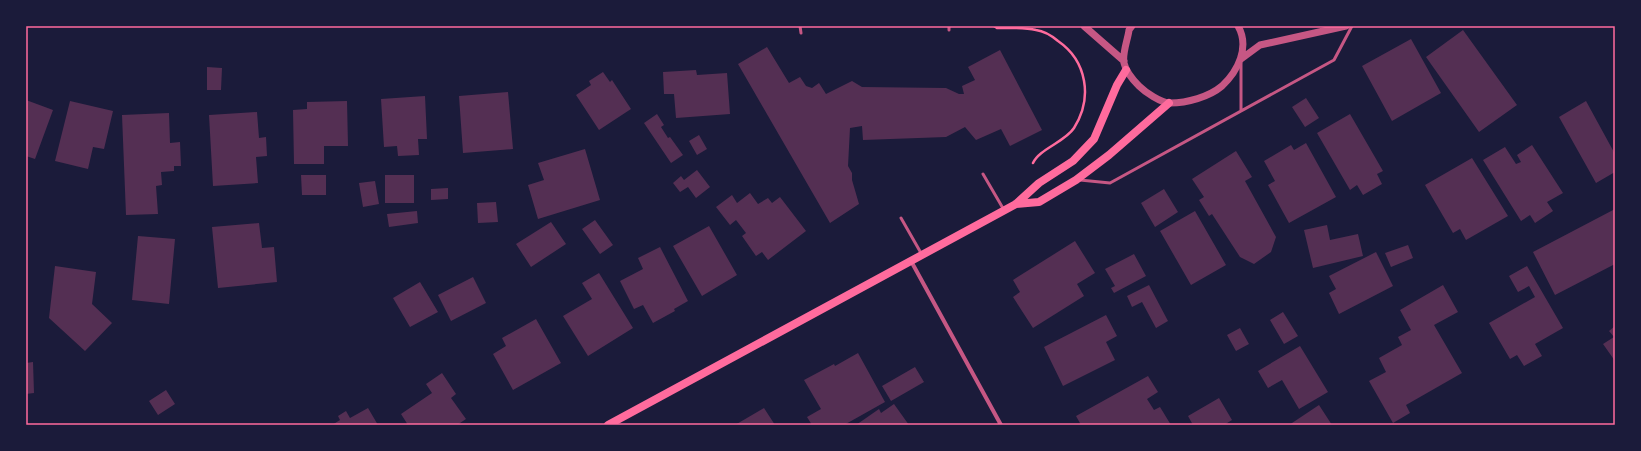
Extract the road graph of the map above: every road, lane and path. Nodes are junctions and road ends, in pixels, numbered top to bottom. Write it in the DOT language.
graph roads {
  1 [pos="800,26"];
  2 [pos="994,26"];
  3 [pos="1084,26"];
  4 [pos="1132,26"];
  5 [pos="1238,26"];
  6 [pos="1346,26"];
  7 [pos="1352,26"];
  8 [pos="1037,28"];
  9 [pos="801,33"];
  10 [pos="1241,59"];
  11 [pos="1124,61"];
  12 [pos="1126,70"];
  13 [pos="1169,103"];
  14 [pos="1241,111"];
  15 [pos="1031,170"];
  16 [pos="983,174"];
  17 [pos="1076,180"];
  18 [pos="1016,204"];
  19 [pos="1004,211"];
  20 [pos="901,218"];
  21 [pos="922,255"];
  22 [pos="911,261"];
  23 [pos="608,425"];
  24 [pos="1001,425"];
  1 -- 9 [label="lane"];
  2 -- 8 [label="path"];
  3 -- 11 [label="street"];
  4 -- 11 [label="street"];
  5 -- 10 [label="street"];
  6 -- 10 [label="street"];
  7 -- 14 [label="lane"];
  8 -- 15 [label="path"];
  10 -- 13 [label="street"];
  10 -- 14 [label="lane"];
  11 -- 12 [label="street"];
  12 -- 13 [label="street"];
  12 -- 18 [label="main road"];
  13 -- 17 [label="main road"];
  14 -- 17 [label="lane"];
  16 -- 19 [label="lane"];
  17 -- 18 [label="main road"];
  18 -- 19 [label="main road"];
  19 -- 21 [label="main road"];
  20 -- 21 [label="lane"];
  21 -- 22 [label="main road"];
  22 -- 23 [label="main road"];
  22 -- 24 [label="street"];
}
